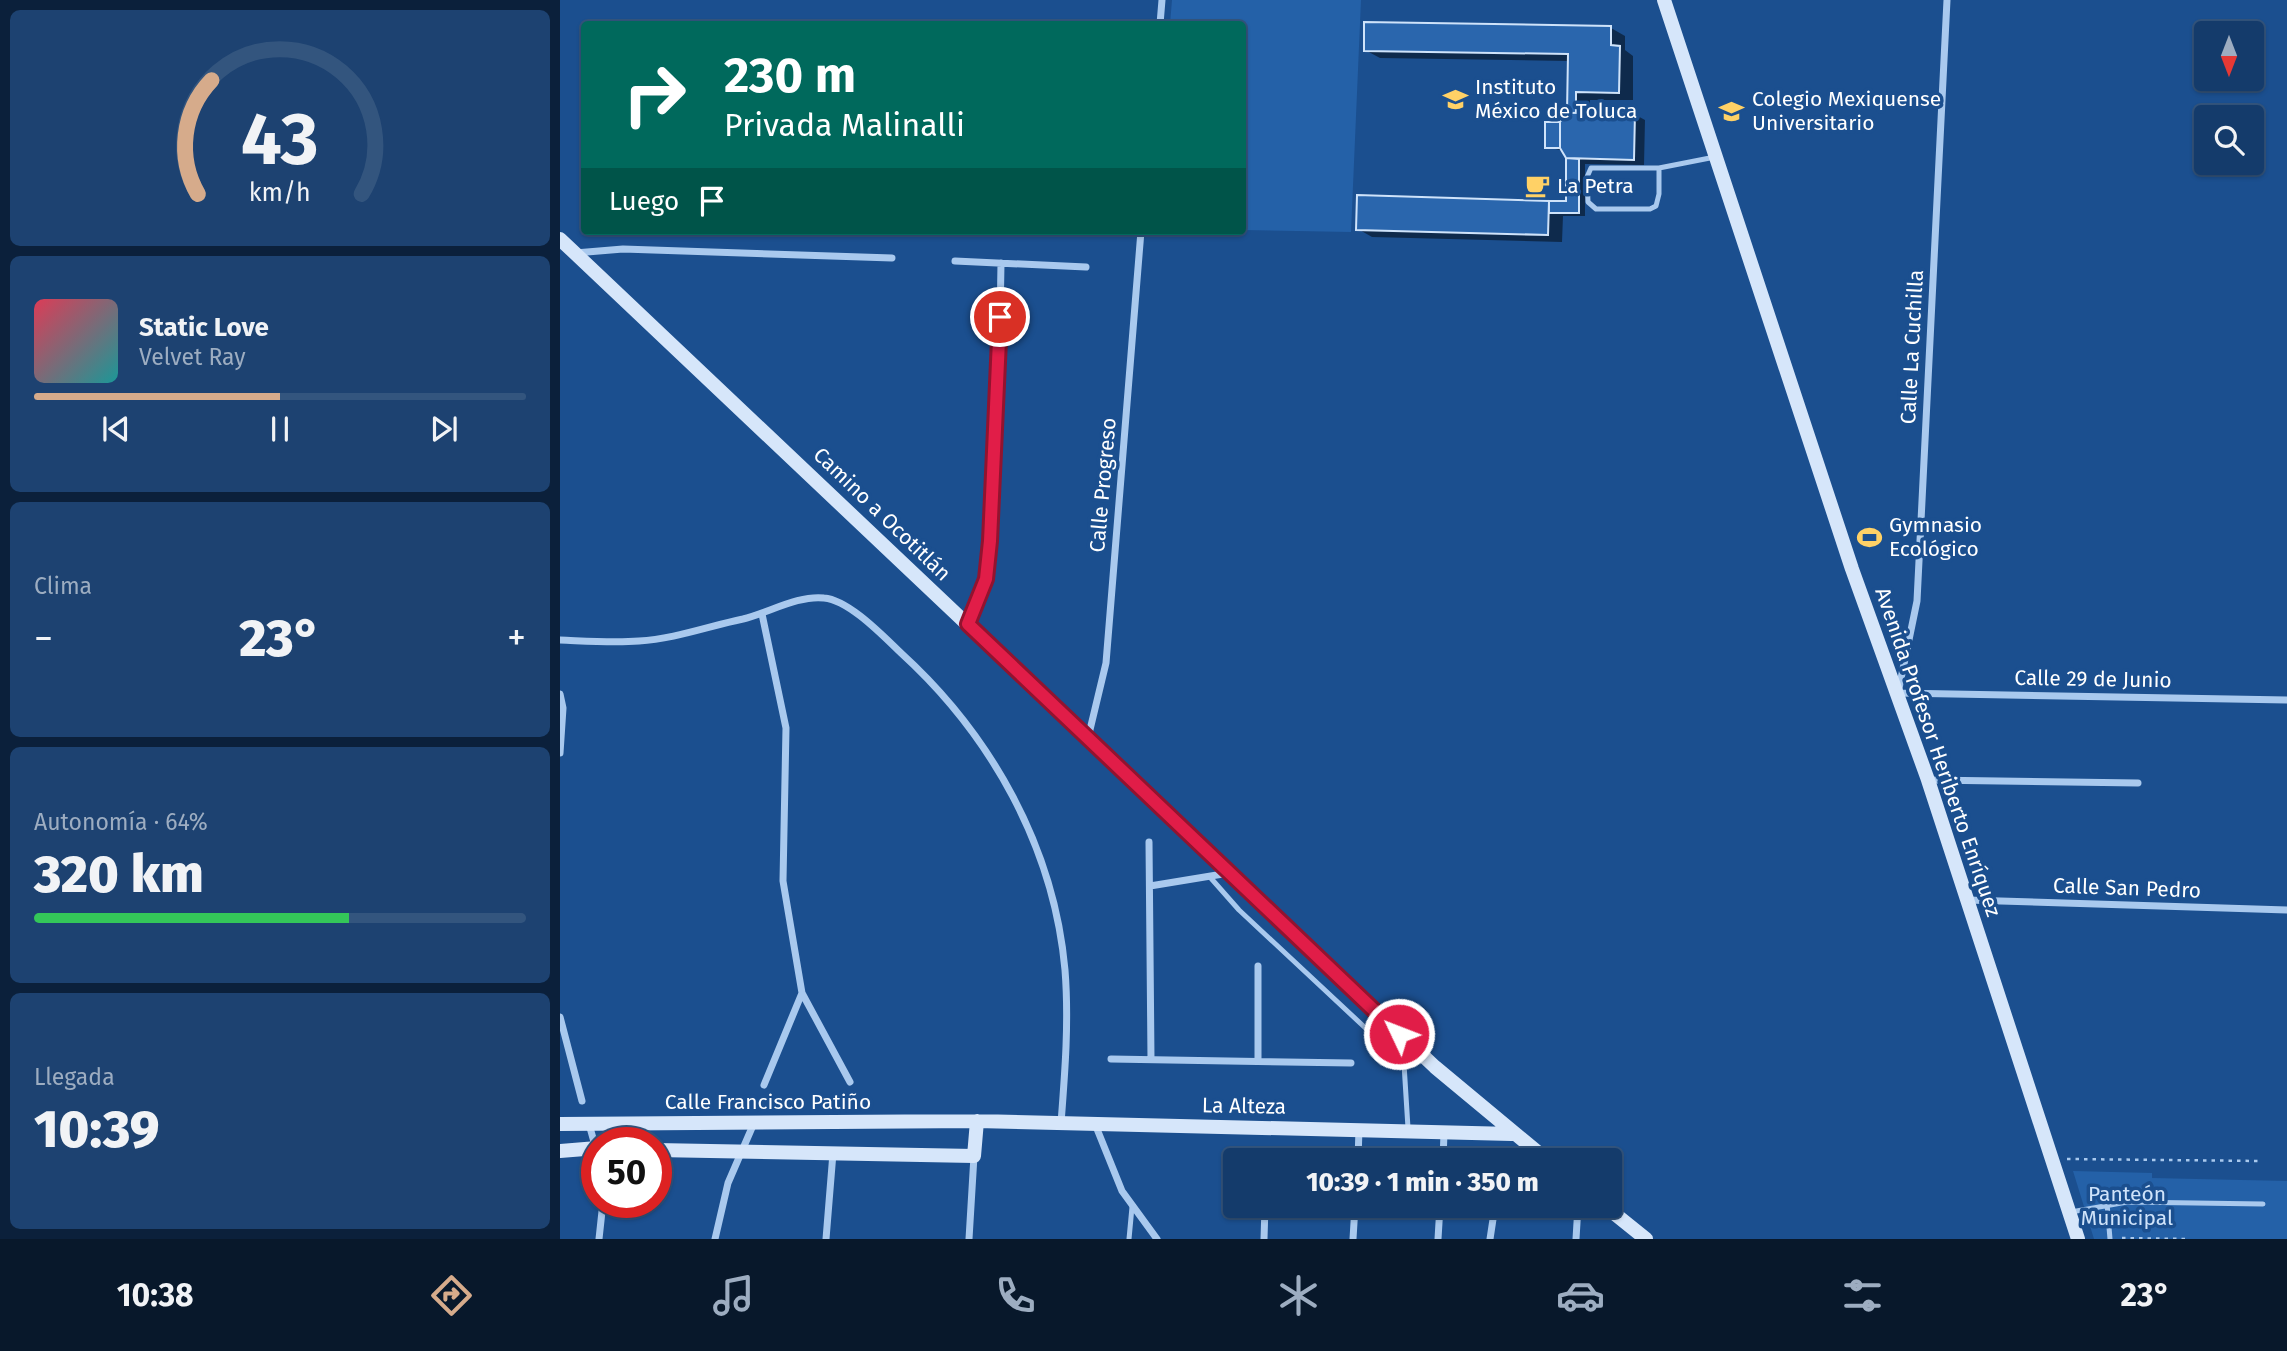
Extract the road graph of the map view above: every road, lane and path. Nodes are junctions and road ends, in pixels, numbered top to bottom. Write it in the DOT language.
graph roads {
  1 [pos="1162,0"];
  2 [pos="1664,0"];
  3 [pos="1947,0"];
  4 [pos="1160,21"];
  5 [pos="1715,157"];
  6 [pos="1659,168"];
  7 [pos="1141,235"];
  8 [pos="560,239"];
  9 [pos="575,253"];
  10 [pos="892,258"];
  11 [pos="955,261"];
  12 [pos="1002,263"];
  13 [pos="1086,267"];
  14 [pos="762,614"];
  15 [pos="968,624"];
  16 [pos="560,640"];
  17 [pos="1898,693"];
  18 [pos="560,694"];
  19 [pos="2287,700"];
  20 [pos="1087,740"];
  21 [pos="560,753"];
  22 [pos="1928,780"];
  23 [pos="2138,783"];
  24 [pos="1149,842"];
  25 [pos="1233,873"];
  26 [pos="1209,876"];
  27 [pos="1150,886"];
  28 [pos="1967,900"];
  29 [pos="2287,910"];
  30 [pos="1258,966"];
  31 [pos="802,993"];
  32 [pos="560,1017"];
  33 [pos="1111,1059"];
  34 [pos="1151,1059"];
  35 [pos="1258,1061"];
  36 [pos="1351,1063"];
  37 [pos="850,1082"];
  38 [pos="764,1085"];
  39 [pos="582,1101"];
  40 [pos="976,1121"];
  41 [pos="588,1122"];
  42 [pos="754,1123"];
  43 [pos="1061,1123"];
  44 [pos="560,1124"];
  45 [pos="1095,1124"];
  46 [pos="589,1127"];
  47 [pos="1360,1128"];
  48 [pos="1408,1130"];
  49 [pos="1444,1132"];
  50 [pos="1512,1133"];
  51 [pos="1359,1148"];
  52 [pos="1443,1148"];
  53 [pos="1531,1148"];
  54 [pos="581,1150"];
  55 [pos="672,1150"];
  56 [pos="743,1150"];
  57 [pos="560,1151"];
  58 [pos="833,1152"];
  59 [pos="974,1156"];
  60 [pos="2050,1159"];
  61 [pos="2260,1161"];
  62 [pos="2107,1203"];
  63 [pos="2263,1204"];
  64 [pos="1132,1207"];
  65 [pos="2068,1212"];
  66 [pos="601,1218"];
  67 [pos="1265,1218"];
  68 [pos="1354,1218"];
  69 [pos="1439,1218"];
  70 [pos="1493,1218"];
  71 [pos="1577,1218"];
  72 [pos="1620,1218"];
  73 [pos="2110,1238"];
  74 [pos="599,1239"];
  75 [pos="715,1239"];
  76 [pos="826,1239"];
  77 [pos="969,1239"];
  78 [pos="1129,1239"];
  79 [pos="1157,1239"];
  80 [pos="1264,1239"];
  81 [pos="1353,1239"];
  82 [pos="1438,1239"];
  83 [pos="1490,1239"];
  84 [pos="1576,1239"];
  85 [pos="1646,1239"];
  86 [pos="2078,1239"];
  87 [pos="2189,1239"];
  1 -- 4 [label="street"];
  2 -- 5 [label="main road, Avenida Profesor Heriberto Enríquez"];
  3 -- 17 [label="street, Calle La Cuchilla"];
  5 -- 6 [label="lane"];
  5 -- 17 [label="main road, Avenida Profesor Heriberto Enríquez"];
  6 -- 6 [label="lane"];
  7 -- 20 [label="street, Calle Progreso"];
  8 -- 9 [label="main road, Camino a Ocotitlán"];
  9 -- 10 [label="street"];
  9 -- 15 [label="main road, Camino a Ocotitlán"];
  11 -- 12 [label="street"];
  12 -- 13 [label="street"];
  12 -- 15 [label="street"];
  14 -- 16 [label="street"];
  14 -- 31 [label="street"];
  14 -- 43 [label="street"];
  15 -- 20 [label="main road, Camino a Ocotitlán"];
  17 -- 19 [label="street, Calle 29 de Junio"];
  17 -- 22 [label="main road, Avenida Profesor Heriberto Enríquez"];
  18 -- 21 [label="street"];
  20 -- 25 [label="main road, Camino a Ocotitlán"];
  22 -- 23 [label="street"];
  22 -- 28 [label="main road, Avenida Profesor Heriberto Enríquez"];
  24 -- 27 [label="street"];
  25 -- 26 [label="street"];
  25 -- 50 [label="main road, Camino a Ocotitlán"];
  26 -- 27 [label="street"];
  26 -- 48 [label="lane"];
  27 -- 34 [label="street"];
  28 -- 29 [label="street, Calle San Pedro"];
  28 -- 60 [label="main road, Avenida Profesor Heriberto Enríquez"];
  30 -- 35 [label="street"];
  31 -- 37 [label="street"];
  31 -- 38 [label="street"];
  32 -- 39 [label="street"];
  33 -- 34 [label="street"];
  34 -- 35 [label="street"];
  35 -- 36 [label="street"];
  40 -- 42 [label="main road, Calle Francisco Patiño"];
  40 -- 43 [label="main road, La Alteza"];
  40 -- 59 [label="main road"];
  41 -- 42 [label="main road, Calle Francisco Patiño"];
  41 -- 44 [label="main road, Calle Francisco Patiño"];
  41 -- 46 [label="street"];
  42 -- 56 [label="street"];
  43 -- 45 [label="main road, La Alteza"];
  45 -- 47 [label="main road, La Alteza"];
  45 -- 64 [label="street"];
  47 -- 48 [label="main road, La Alteza"];
  47 -- 51 [label="street"];
  48 -- 49 [label="main road, La Alteza"];
  49 -- 50 [label="main road, La Alteza"];
  49 -- 52 [label="street"];
  50 -- 53 [label="main road, Camino a Ocotitlán"];
  54 -- 57 [label="main road"];
  55 -- 56 [label="main road"];
  56 -- 58 [label="main road"];
  56 -- 75 [label="street"];
  58 -- 59 [label="main road"];
  58 -- 76 [label="street"];
  59 -- 77 [label="street"];
  60 -- 61 [label="path"];
  60 -- 65 [label="main road, Avenida Profesor Heriberto Enríquez"];
  62 -- 63 [label="lane"];
  62 -- 65 [label="lane"];
  62 -- 73 [label="lane"];
  64 -- 78 [label="lane"];
  64 -- 79 [label="street"];
  65 -- 86 [label="main road, Avenida Profesor Heriberto Enríquez"];
  66 -- 74 [label="street"];
  67 -- 80 [label="street"];
  68 -- 81 [label="street"];
  69 -- 82 [label="street"];
  70 -- 83 [label="street"];
  71 -- 84 [label="street"];
  72 -- 85 [label="main road"];
  73 -- 87 [label="path"];
}
